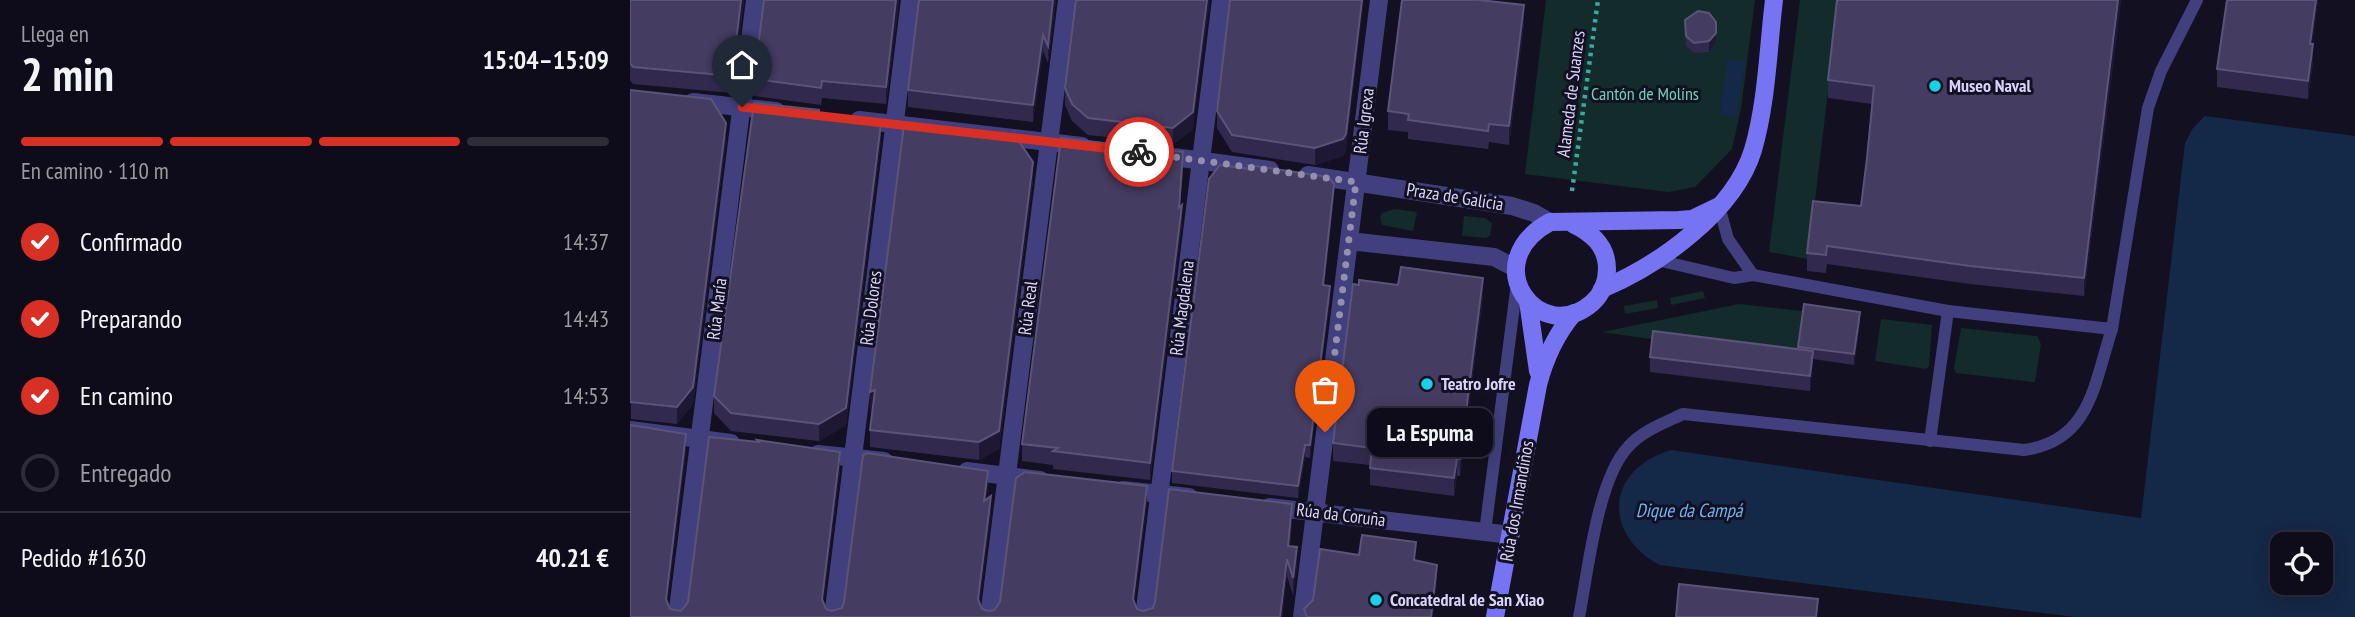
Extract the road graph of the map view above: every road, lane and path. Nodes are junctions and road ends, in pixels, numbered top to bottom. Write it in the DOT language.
graph roads {
  1 [pos="755,0"];
  2 [pos="910,0"];
  3 [pos="1067,0"];
  4 [pos="1221,0"];
  5 [pos="1380,0"];
  6 [pos="1598,0"];
  7 [pos="1774,0"];
  8 [pos="2197,0"];
  9 [pos="680,100"];
  10 [pos="742,107"];
  11 [pos="797,113"];
  12 [pos="839,118"];
  13 [pos="894,124"];
  14 [pos="1049,142"];
  15 [pos="1104,148"];
  16 [pos="1146,153"];
  17 [pos="1201,159"];
  18 [pos="1356,182"];
  19 [pos="1572,191"];
  20 [pos="1719,206"];
  21 [pos="1550,222"];
  22 [pos="1573,224"];
  23 [pos="1349,241"];
  24 [pos="1657,260"];
  25 [pos="1516,275"];
  26 [pos="1752,275"];
  27 [pos="1602,289"];
  28 [pos="1528,301"];
  29 [pos="1948,311"];
  30 [pos="1574,313"];
  31 [pos="2112,329"];
  32 [pos="1538,385"];
  33 [pos="630,430"];
  34 [pos="700,440"];
  35 [pos="1930,441"];
  36 [pos="751,446"];
  37 [pos="802,452"];
  38 [pos="853,458"];
  39 [pos="904,464"];
  40 [pos="943,468"];
  41 [pos="1007,476"];
  42 [pos="1062,482"];
  43 [pos="1104,487"];
  44 [pos="1159,494"];
  45 [pos="1213,500"];
  46 [pos="1253,505"];
  47 [pos="1315,512"];
  48 [pos="1485,532"];
  49 [pos="1511,535"];
  50 [pos="677,617"];
  51 [pos="833,617"];
  52 [pos="989,617"];
  53 [pos="1144,617"];
  54 [pos="1302,617"];
  55 [pos="1495,617"];
  56 [pos="1579,617"];
  1 -- 10 [label="street, Rúa María"];
  2 -- 13 [label="street, Rúa Dolores"];
  3 -- 14 [label="street, Rúa Real"];
  4 -- 17 [label="street, Rúa Magdalena"];
  5 -- 18 [label="street, Rúa Igrexa"];
  6 -- 19 [label="path, Alameda de Suanzes"];
  7 -- 20 [label="main road"];
  8 -- 31 [label="lane"];
  9 -- 10 [label="street"];
  10 -- 11 [label="street"];
  10 -- 34 [label="street, Rúa María"];
  12 -- 13 [label="street"];
  13 -- 14 [label="street"];
  13 -- 38 [label="street, Rúa Dolores"];
  14 -- 15 [label="street"];
  14 -- 41 [label="street, Rúa Real"];
  16 -- 17 [label="street, Praza de Galicia"];
  17 -- 18 [label="street, Praza de Galicia"];
  17 -- 44 [label="street, Rúa Magdalena"];
  18 -- 21 [label="street, Praza de Galicia"];
  18 -- 23 [label="street, Rúa Igrexa"];
  20 -- 22 [label="main road"];
  20 -- 24 [label="main road"];
  20 -- 26 [label="lane"];
  21 -- 22 [label="main road"];
  21 -- 25 [label="main road"];
  22 -- 27 [label="main road"];
  23 -- 25 [label="street"];
  23 -- 47 [label="street, Rúa Igrexa"];
  24 -- 26 [label="lane"];
  24 -- 27 [label="main road"];
  25 -- 28 [label="main road"];
  25 -- 48 [label="lane"];
  26 -- 29 [label="lane"];
  27 -- 30 [label="main road"];
  28 -- 30 [label="main road"];
  28 -- 32 [label="main road, Rúa dos Irmandiños"];
  29 -- 31 [label="lane"];
  29 -- 35 [label="lane"];
  30 -- 32 [label="main road, Rúa dos Irmandiños"];
  31 -- 35 [label="lane"];
  32 -- 49 [label="main road, Rúa dos Irmandiños"];
  33 -- 34 [label="street"];
  34 -- 36 [label="street"];
  34 -- 50 [label="street, Rúa María"];
  35 -- 56 [label="lane"];
  37 -- 38 [label="street"];
  38 -- 39 [label="street"];
  38 -- 51 [label="street, Rúa Dolores"];
  40 -- 41 [label="street"];
  41 -- 42 [label="street"];
  41 -- 52 [label="street, Rúa Real"];
  43 -- 44 [label="street"];
  44 -- 45 [label="street"];
  44 -- 53 [label="street, Rúa Magdalena"];
  46 -- 47 [label="street, Rúa da Coruña"];
  47 -- 48 [label="street, Rúa da Coruña"];
  47 -- 54 [label="street, Rúa Igrexa"];
  48 -- 49 [label="street, Rúa da Coruña"];
  49 -- 55 [label="main road, Rúa dos Irmandiños"];
}
